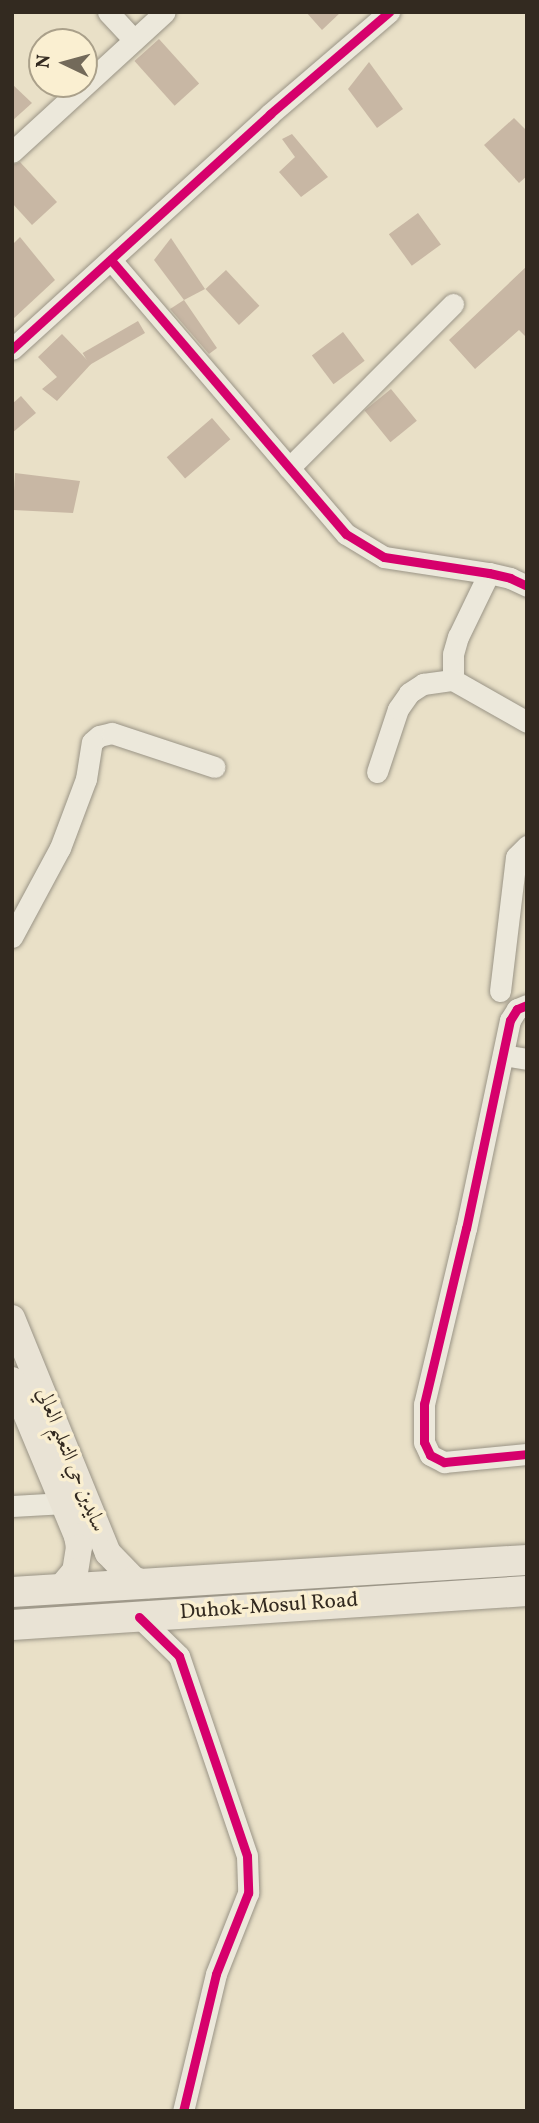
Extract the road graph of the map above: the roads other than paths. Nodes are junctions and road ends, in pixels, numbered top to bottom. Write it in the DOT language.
graph roads {
  1 [pos="108,12"];
  2 [pos="165,12"];
  3 [pos="389,12"];
  4 [pos="134,40"];
  5 [pos="12,152"];
  6 [pos="111,260"];
  7 [pos="453,304"];
  8 [pos="12,349"];
  9 [pos="289,468"];
  10 [pos="489,573"];
  11 [pos="527,586"];
  12 [pos="453,680"];
  13 [pos="527,722"];
  14 [pos="215,767"];
  15 [pos="377,772"];
  16 [pos="527,846"];
  17 [pos="12,937"];
  18 [pos="500,991"];
  19 [pos="527,1005"];
  20 [pos="503,1055"];
  21 [pos="527,1059"];
  22 [pos="12,1318"];
  23 [pos="12,1380"];
  24 [pos="527,1454"];
  25 [pos="65,1503"];
  26 [pos="12,1506"];
  27 [pos="527,1560"];
  28 [pos="149,1585"];
  29 [pos="60,1589"];
  30 [pos="527,1591"];
  31 [pos="12,1592"];
  32 [pos="139,1617"];
  33 [pos="12,1625"];
  34 [pos="183,2111"];
  1 -- 4 [label="street"];
  2 -- 4 [label="street"];
  3 -- 6 [label="street"];
  4 -- 5 [label="street"];
  6 -- 8 [label="street"];
  6 -- 9 [label="street"];
  7 -- 9 [label="street"];
  9 -- 10 [label="street"];
  10 -- 11 [label="street"];
  10 -- 12 [label="street"];
  12 -- 13 [label="street"];
  12 -- 15 [label="street"];
  14 -- 17 [label="street"];
  16 -- 18 [label="street"];
  19 -- 20 [label="street"];
  20 -- 21 [label="street"];
  20 -- 24 [label="street"];
  22 -- 28 [label="main road, سايدين حي التعليم العالي"];
  23 -- 25 [label="main road, سايدين حي التعليم العالي"];
  25 -- 26 [label="street"];
  25 -- 29 [label="main road, سايدين حي التعليم العالي"];
  27 -- 28 [label="highway, Duhok-Mosul Road"];
  28 -- 29 [label="highway, Duhok-Mosul Road"];
  29 -- 31 [label="highway, Duhok-Mosul Road"];
  30 -- 32 [label="highway, Duhok-Mosul Road"];
  32 -- 33 [label="highway, Duhok-Mosul Road"];
  32 -- 34 [label="street"];
}
